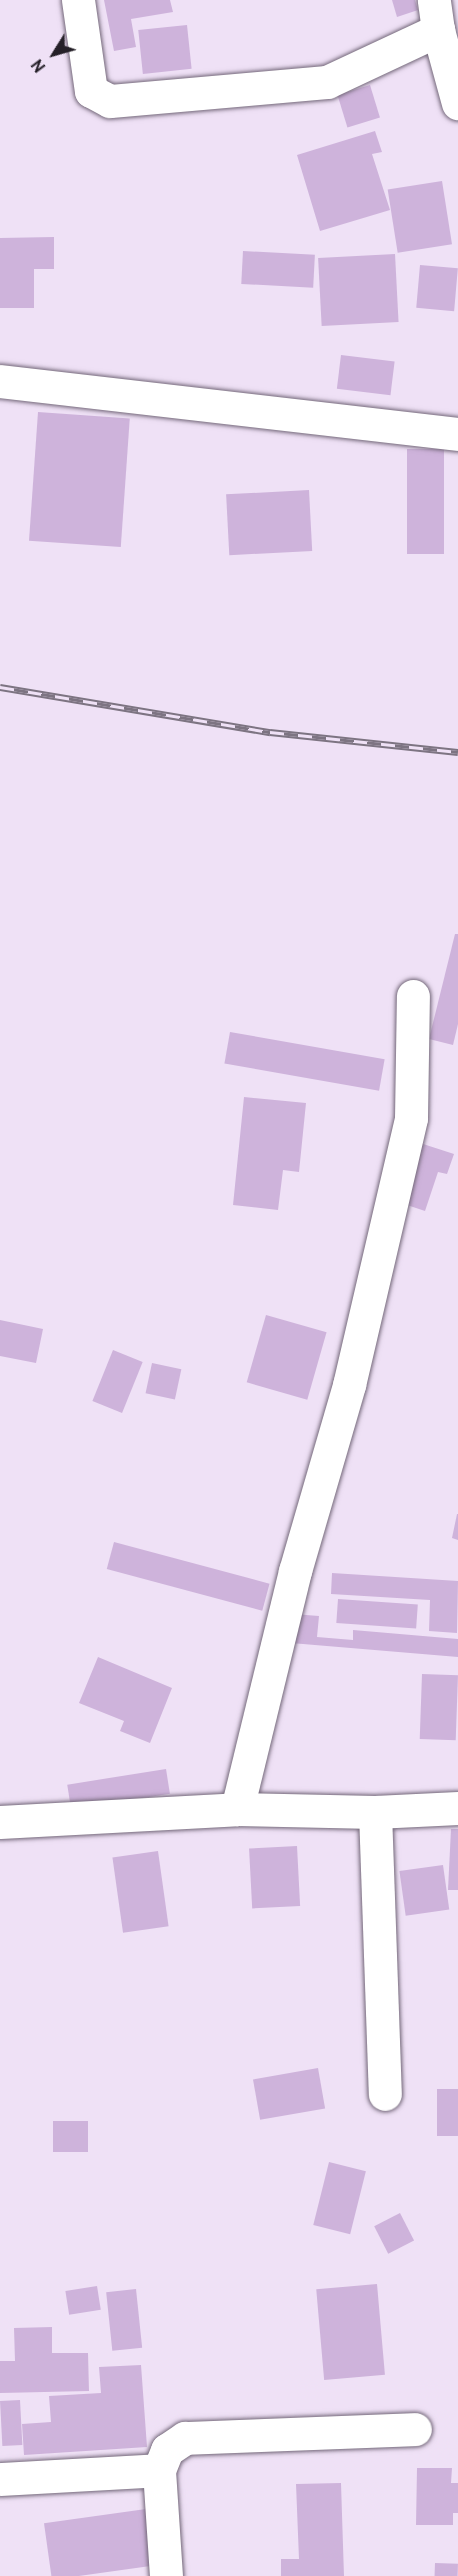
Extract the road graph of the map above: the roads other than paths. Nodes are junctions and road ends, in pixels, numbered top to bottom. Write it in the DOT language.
graph roads {
  1 [pos="78,0"];
  2 [pos="436,15"];
  3 [pos="458,103"];
  4 [pos="0,381"];
  5 [pos="458,434"];
  6 [pos="413,996"];
  7 [pos="458,1808"];
  8 [pos="237,1809"];
  9 [pos="375,1812"];
  10 [pos="0,1822"];
  11 [pos="385,2094"];
  12 [pos="415,2429"];
  13 [pos="159,2470"];
  14 [pos="0,2479"];
  15 [pos="166,2576"];
  1 -- 2 [label="street"];
  2 -- 3 [label="street"];
  4 -- 5 [label="street"];
  6 -- 8 [label="street"];
  7 -- 9 [label="street"];
  8 -- 9 [label="street"];
  8 -- 10 [label="street"];
  9 -- 11 [label="street"];
  12 -- 13 [label="street"];
  13 -- 14 [label="street"];
  13 -- 15 [label="street"];
}
